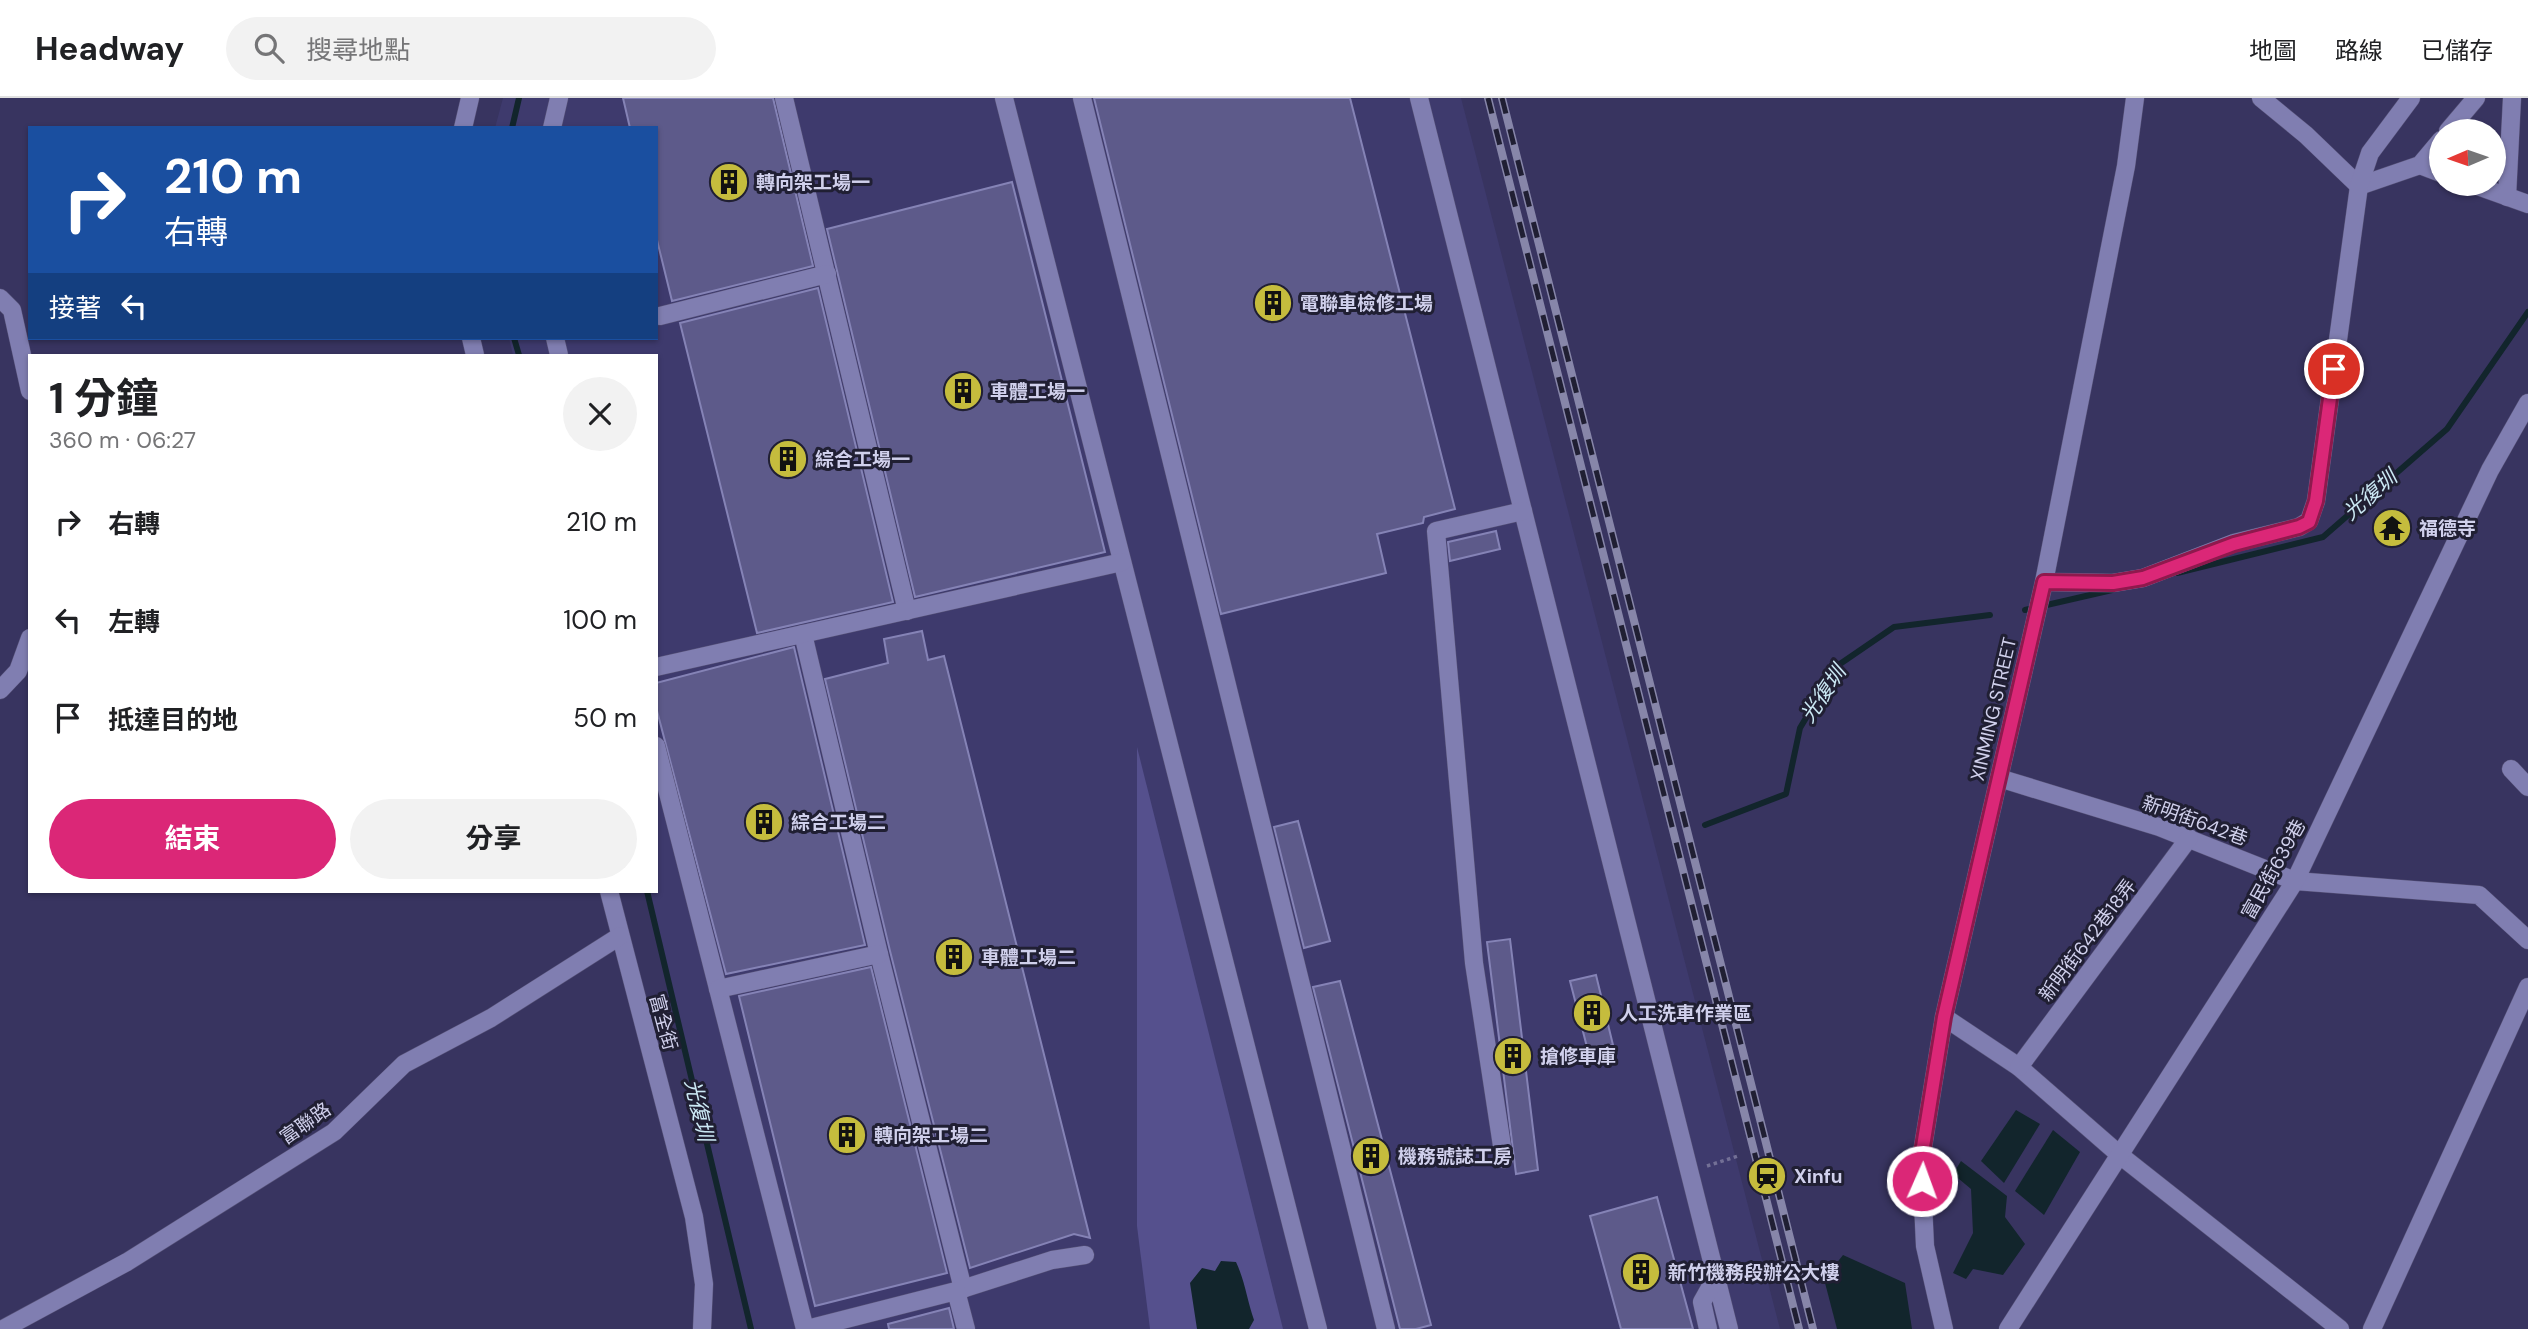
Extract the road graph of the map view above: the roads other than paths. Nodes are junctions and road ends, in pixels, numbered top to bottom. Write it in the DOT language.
graph roads {
  1 [pos="470,98"];
  2 [pos="559,98"];
  3 [pos="785,98"];
  4 [pos="1004,98"];
  5 [pos="1082,98"];
  6 [pos="1419,98"];
  7 [pos="2135,98"];
  8 [pos="2261,98"];
  9 [pos="2411,98"];
  10 [pos="2476,98"];
  11 [pos="2512,98"];
  12 [pos="2458,119"];
  13 [pos="463,126"];
  14 [pos="552,126"];
  15 [pos="2429,154"];
  16 [pos="2420,165"];
  17 [pos="2429,168"];
  18 [pos="2359,186"];
  19 [pos="2507,197"];
  20 [pos="2528,204"];
  21 [pos="827,274"];
  22 [pos="0,298"];
  23 [pos="660,316"];
  24 [pos="28,381"];
  25 [pos="2528,403"];
  26 [pos="1523,512"];
  27 [pos="1122,562"];
  28 [pos="2044,582"];
  29 [pos="907,611"];
  30 [pos="803,634"];
  31 [pos="28,644"];
  32 [pos="658,667"];
  33 [pos="0,690"];
  34 [pos="658,754"];
  35 [pos="2511,769"];
  36 [pos="1999,778"];
  37 [pos="2528,787"];
  38 [pos="2189,838"];
  39 [pos="2295,881"];
  40 [pos="609,893"];
  41 [pos="620,936"];
  42 [pos="2528,940"];
  43 [pos="879,954"];
  44 [pos="2528,988"];
  45 [pos="718,989"];
  46 [pos="1944,1017"];
  47 [pos="2019,1068"];
  48 [pos="2121,1156"];
  49 [pos="1504,1158"];
  50 [pos="1085,1255"];
  51 [pos="1716,1277"];
  52 [pos="960,1290"];
  53 [pos="3,1329"];
  54 [pos="702,1329"];
  55 [pos="806,1329"];
  56 [pos="966,1329"];
  57 [pos="1318,1329"];
  58 [pos="1386,1329"];
  59 [pos="1708,1329"];
  60 [pos="1729,1329"];
  61 [pos="1944,1329"];
  62 [pos="2008,1329"];
  63 [pos="2340,1329"];
  64 [pos="2372,1329"];
  1 -- 13 [label="street"];
  2 -- 14 [label="street"];
  3 -- 21 [label="street"];
  4 -- 27 [label="street"];
  5 -- 58 [label="street"];
  6 -- 26 [label="street"];
  7 -- 28 [label="street, XINMING STREET"];
  8 -- 18 [label="street"];
  9 -- 18 [label="street"];
  10 -- 12 [label="street"];
  11 -- 19 [label="street"];
  15 -- 16 [label="street"];
  16 -- 17 [label="street"];
  16 -- 18 [label="street"];
  18 -- 28 [label="street"];
  19 -- 20 [label="street"];
  21 -- 23 [label="street"];
  21 -- 29 [label="street"];
  22 -- 24 [label="street"];
  25 -- 39 [label="street, 富民街639巷"];
  26 -- 49 [label="street"];
  26 -- 51 [label="street"];
  27 -- 29 [label="street"];
  27 -- 57 [label="street"];
  28 -- 36 [label="street, XINMING STREET"];
  29 -- 30 [label="street"];
  30 -- 32 [label="street"];
  30 -- 43 [label="street"];
  31 -- 33 [label="street"];
  34 -- 45 [label="street"];
  35 -- 37 [label="street"];
  36 -- 38 [label="street, 新明街642巷"];
  36 -- 46 [label="street, XINMING STREET"];
  38 -- 39 [label="street, 新明街642巷"];
  38 -- 47 [label="street, 新明街642巷18弄"];
  39 -- 42 [label="street, 新明街642巷"];
  39 -- 48 [label="street, 富民街639巷"];
  40 -- 41 [label="street, 富全街"];
  41 -- 53 [label="street, 富聯路"];
  41 -- 54 [label="street, 富全街"];
  43 -- 45 [label="street"];
  43 -- 52 [label="street"];
  44 -- 64 [label="street"];
  45 -- 55 [label="street"];
  46 -- 47 [label="street"];
  46 -- 61 [label="street, XINMING STREET"];
  47 -- 48 [label="street"];
  48 -- 62 [label="street, 富民街639巷"];
  48 -- 63 [label="street"];
  50 -- 52 [label="street"];
  51 -- 59 [label="street"];
  51 -- 60 [label="street"];
  52 -- 55 [label="street"];
  52 -- 56 [label="street"];
}
